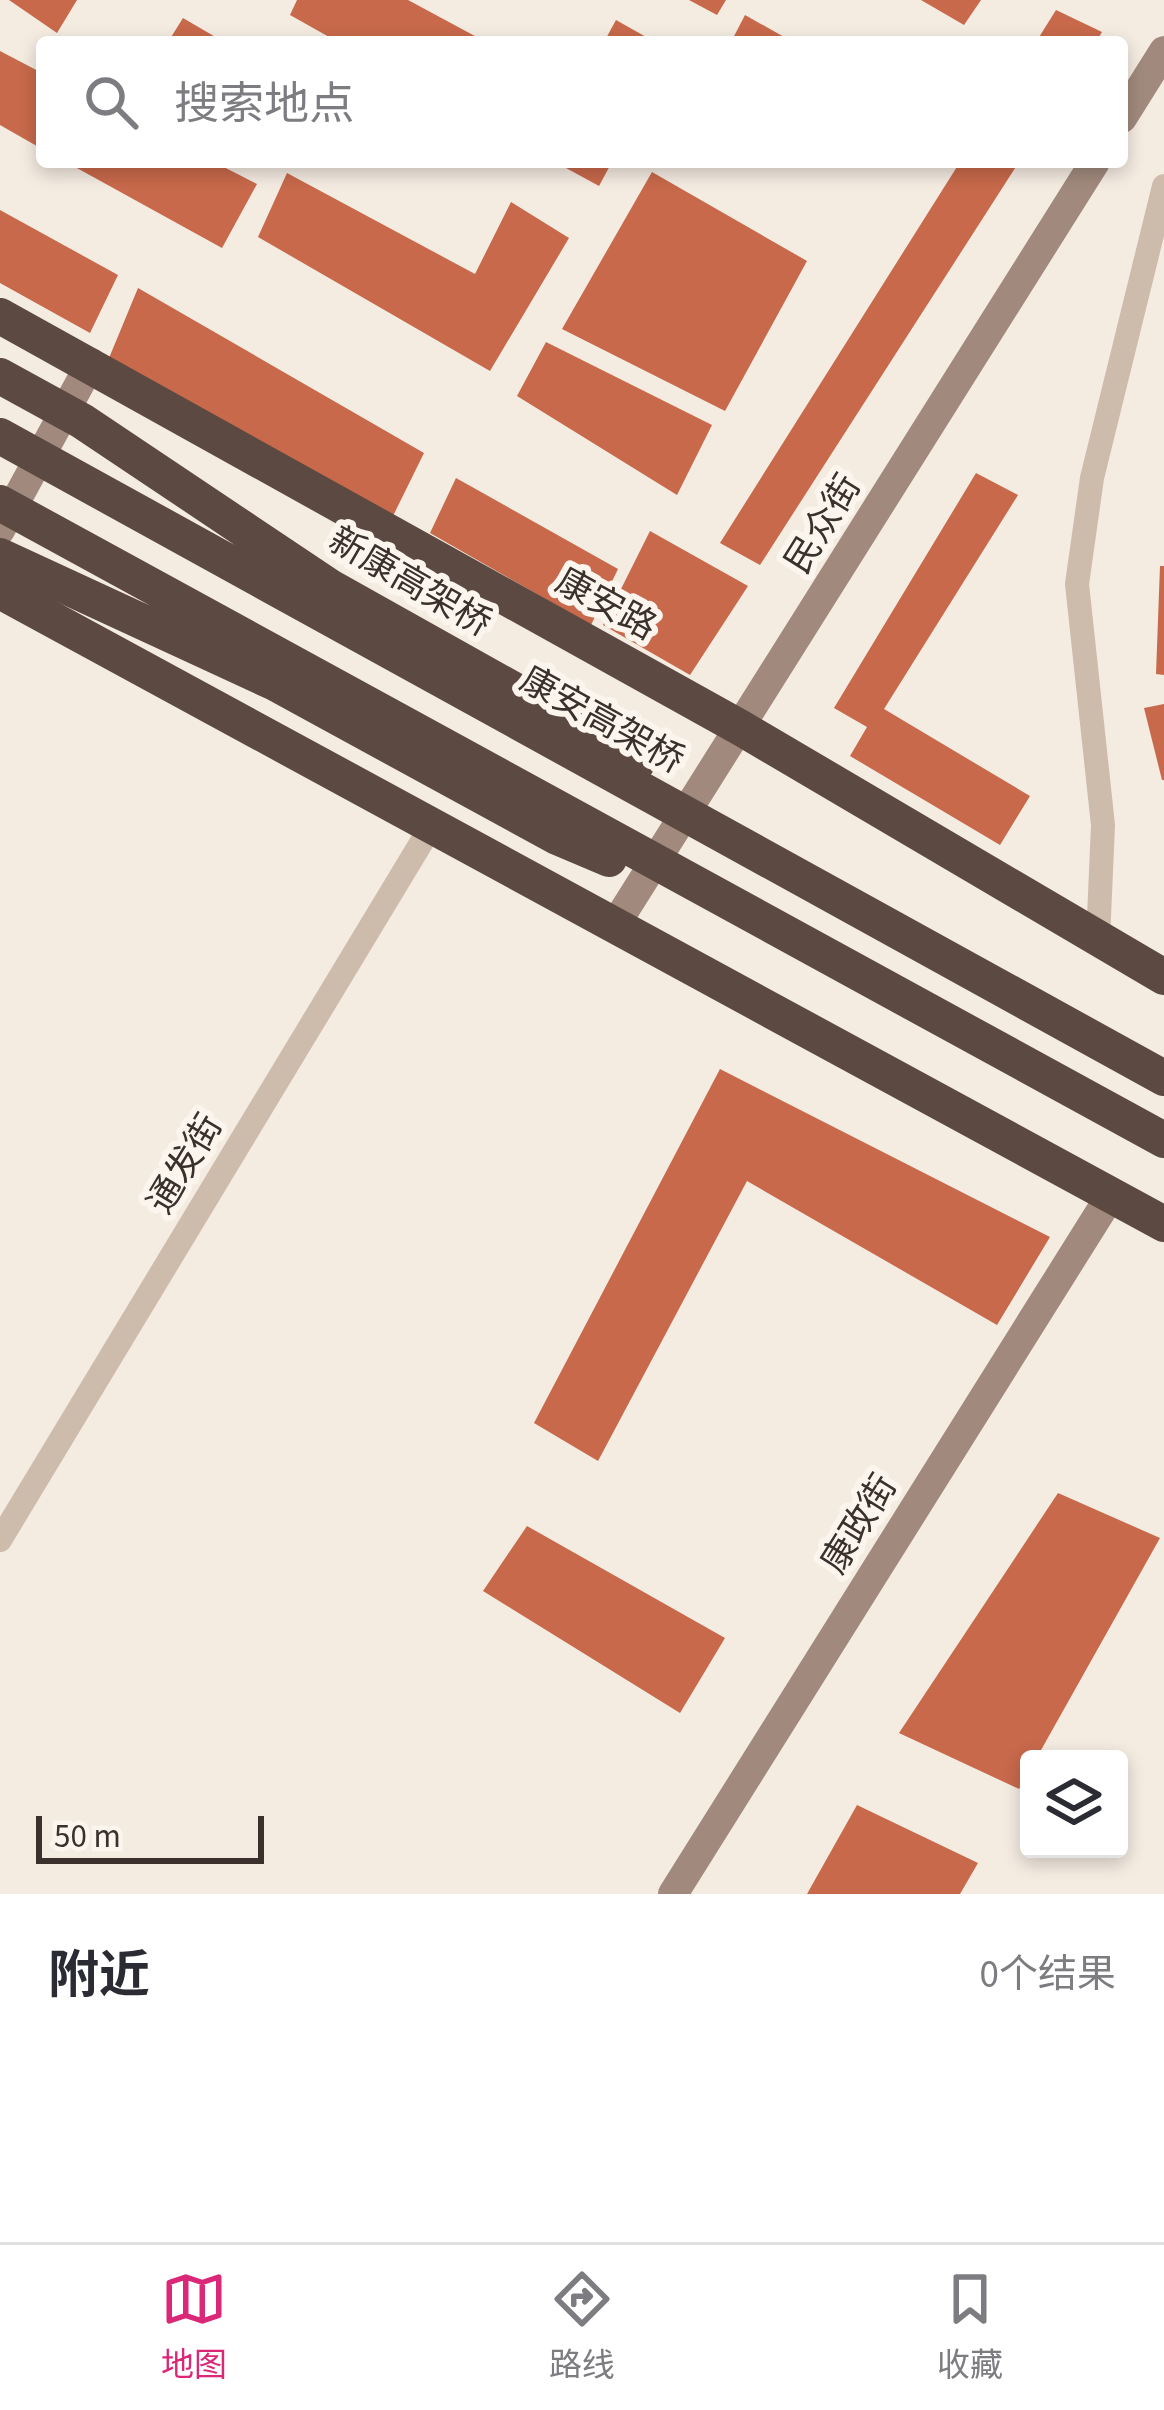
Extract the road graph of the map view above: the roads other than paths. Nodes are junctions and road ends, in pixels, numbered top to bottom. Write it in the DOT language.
graph roads {
  1 [pos="1164,51"];
  2 [pos="1128,108"];
  3 [pos="1091,168"];
  4 [pos="1164,185"];
  5 [pos="0,316"];
  6 [pos="91,363"];
  7 [pos="0,376"];
  8 [pos="0,436"];
  9 [pos="0,503"];
  10 [pos="0,530"];
  11 [pos="0,556"];
  12 [pos="0,591"];
  13 [pos="741,728"];
  14 [pos="432,825"];
  15 [pos="839,899"];
  16 [pos="614,925"];
  17 [pos="1098,940"];
  18 [pos="812,946"];
  19 [pos="1164,977"];
  20 [pos="1164,1078"];
  21 [pos="1164,1140"];
  22 [pos="1111,1195"];
  23 [pos="1164,1224"];
  24 [pos="0,1540"];
  25 [pos="673,1894"];
  1 -- 2 [label="street"];
  3 -- 13 [label="street, 民众街"];
  4 -- 17 [label="street"];
  5 -- 6 [label="highway, 康安路"];
  6 -- 10 [label="street"];
  6 -- 13 [label="highway, 康安路"];
  7 -- 15 [label="highway, 新康高架桥, bridge"];
  8 -- 15 [label="highway, 康安高架桥, bridge"];
  9 -- 18 [label="highway, bridge"];
  11 -- 18 [label="highway, bridge"];
  12 -- 14 [label="highway"];
  13 -- 16 [label="street, 民众街"];
  13 -- 17 [label="highway, 康安路"];
  14 -- 16 [label="highway"];
  14 -- 24 [label="street, 通发街"];
  15 -- 20 [label="highway, 康安高架桥, bridge"];
  16 -- 22 [label="highway"];
  17 -- 19 [label="highway, 康安路"];
  18 -- 21 [label="highway, bridge"];
  22 -- 23 [label="highway"];
  22 -- 25 [label="street, 康政街"];
}
